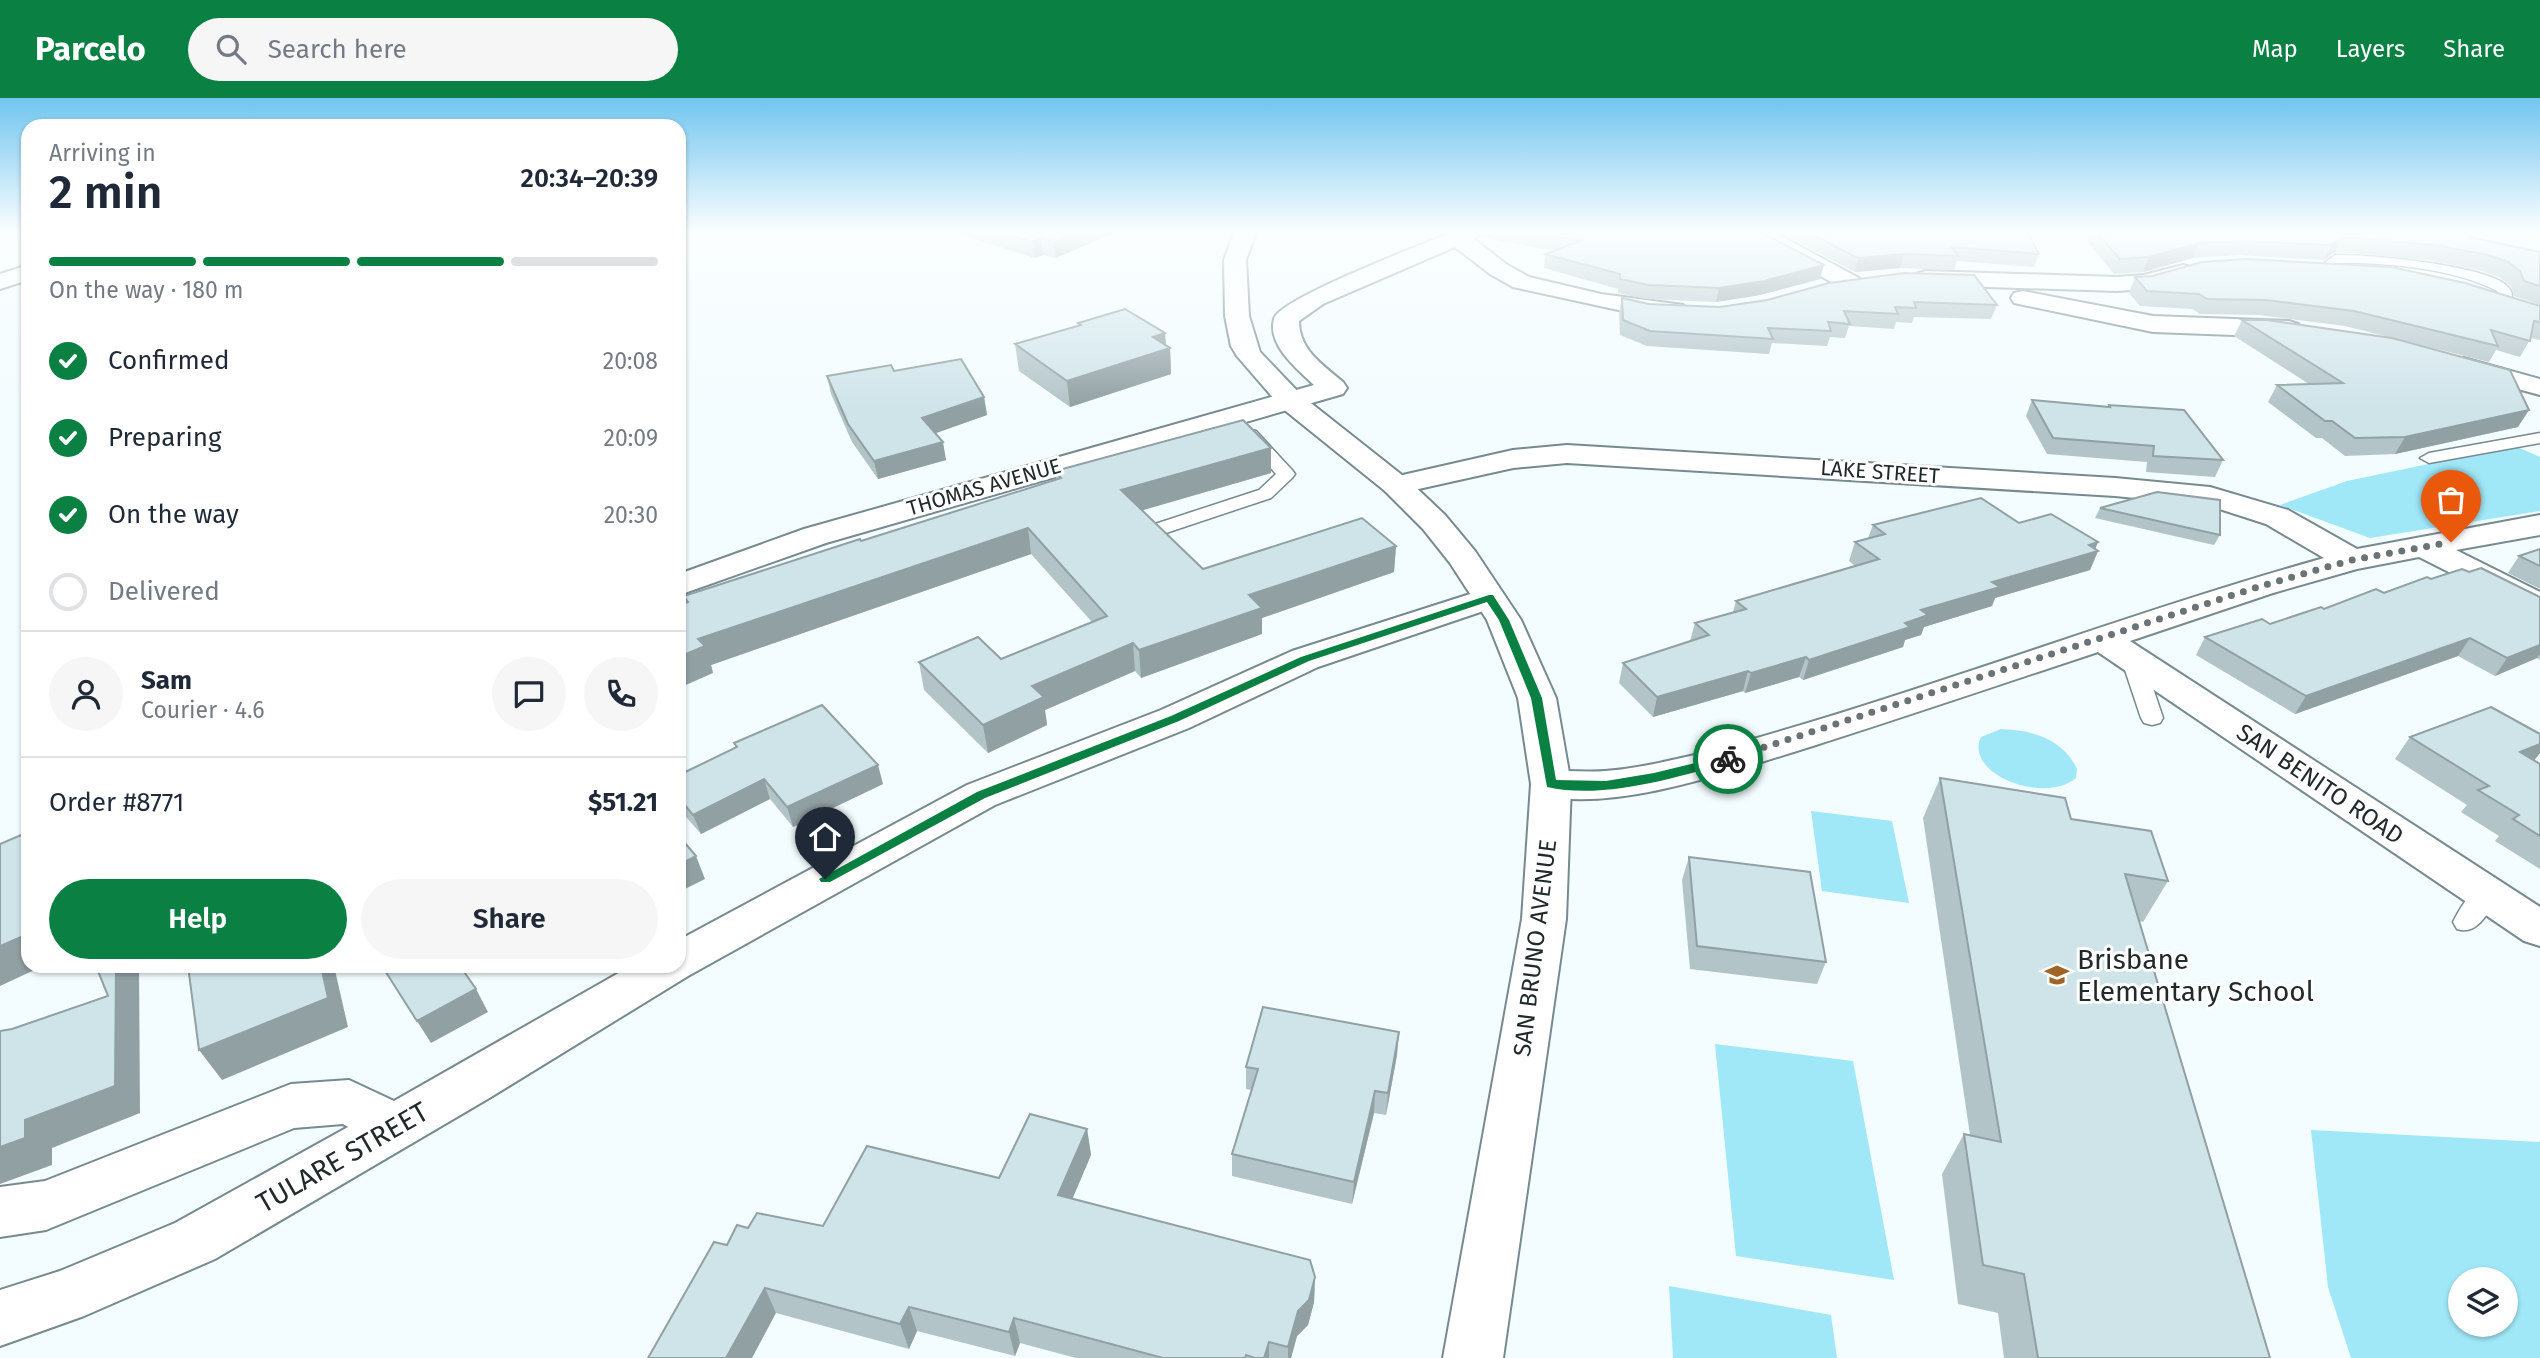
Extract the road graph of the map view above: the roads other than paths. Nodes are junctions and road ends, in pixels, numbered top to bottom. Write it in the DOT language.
graph roads {
  1 [pos="1236,292"];
  2 [pos="1331,292"];
  3 [pos="1562,292"];
  4 [pos="2000,292"];
  5 [pos="2469,292"];
  6 [pos="1702,311"];
  7 [pos="2528,311"];
  8 [pos="2318,333"];
  9 [pos="2438,359"];
  10 [pos="2540,387"];
  11 [pos="1292,402"];
  12 [pos="1232,418"];
  13 [pos="2540,438"];
  14 [pos="2429,458"];
  15 [pos="1396,485"];
  16 [pos="2540,525"];
  17 [pos="1159,529"];
  18 [pos="2424,547"];
  19 [pos="2352,560"];
  20 [pos="686,582"];
  21 [pos="1489,598"];
  22 [pos="2540,605"];
  23 [pos="2116,648"];
  24 [pos="2152,718"];
  25 [pos="1551,784"];
  26 [pos="2540,929"];
  27 [pos="686,957"];
  28 [pos="658,973"];
  29 [pos="394,1127"];
  30 [pos="0,1212"];
  31 [pos="0,1318"];
  32 [pos="1473,1358"];
  1 -- 11 [label="street, SAN BRUNO AVENUE"];
  2 -- 11 [label="street, THOMAS AVENUE"];
  3 -- 6 [label="street"];
  4 -- 8 [label="street"];
  5 -- 7 [label="street"];
  9 -- 10 [label="street"];
  11 -- 12 [label="street, THOMAS AVENUE"];
  11 -- 15 [label="street, SAN BRUNO AVENUE"];
  12 -- 17 [label="lane"];
  12 -- 20 [label="street, THOMAS AVENUE"];
  13 -- 14 [label="lane"];
  15 -- 19 [label="street, LAKE STREET"];
  15 -- 21 [label="street, SAN BRUNO AVENUE"];
  16 -- 18 [label="street"];
  18 -- 19 [label="street"];
  18 -- 22 [label="street"];
  19 -- 23 [label="street"];
  21 -- 25 [label="street, SAN BRUNO AVENUE"];
  21 -- 27 [label="street"];
  23 -- 24 [label="lane"];
  23 -- 25 [label="street"];
  23 -- 26 [label="street, SAN BENITO ROAD"];
  25 -- 32 [label="street, SAN BRUNO AVENUE"];
  28 -- 29 [label="street, TULARE STREET"];
  29 -- 30 [label="street"];
  29 -- 31 [label="street, TULARE STREET"];
}
